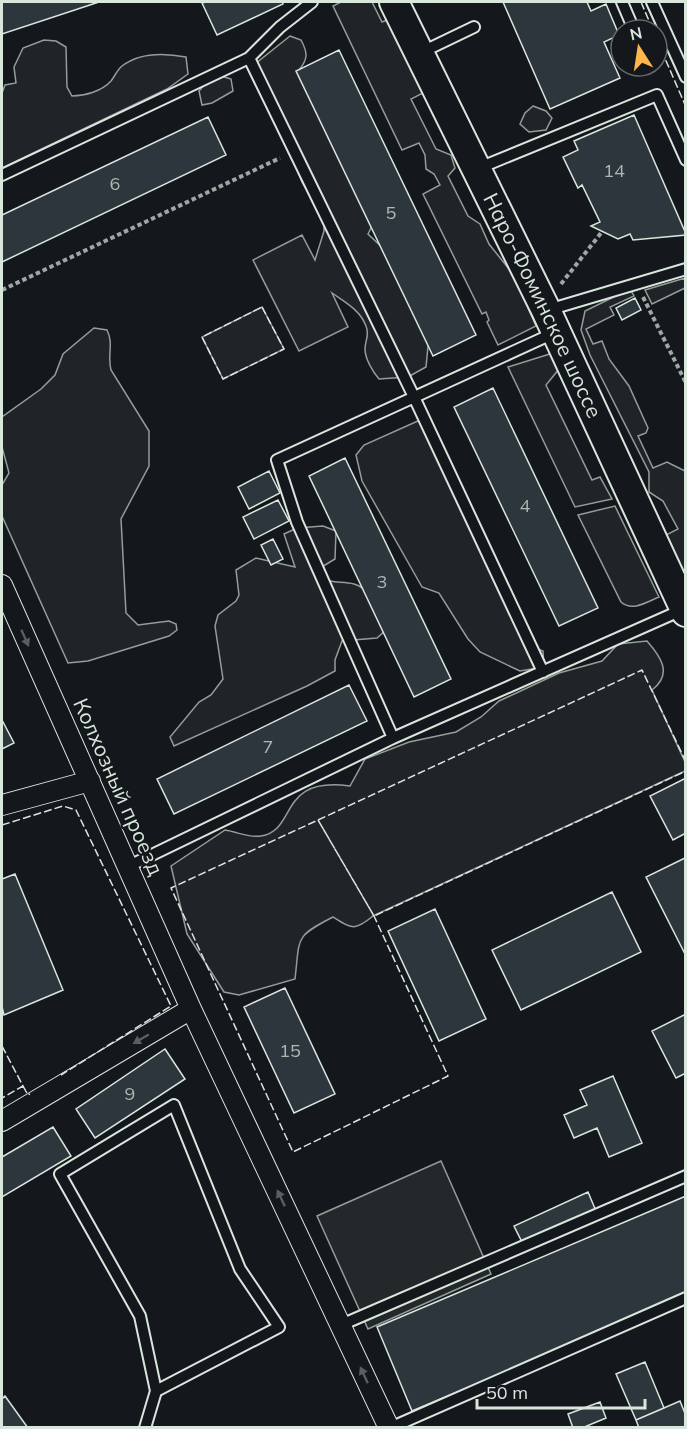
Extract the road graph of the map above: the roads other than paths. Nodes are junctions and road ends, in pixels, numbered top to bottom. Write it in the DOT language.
graph roads {
  1 [pos="312,2"];
  2 [pos="394,2"];
  3 [pos="622,2"];
  4 [pos="652,2"];
  5 [pos="629,18"];
  6 [pos="474,27"];
  7 [pos="420,53"];
  8 [pos="249,58"];
  9 [pos="686,77"];
  10 [pos="686,160"];
  11 [pos="477,169"];
  12 [pos="2,175"];
  13 [pos="686,269"];
  14 [pos="553,311"];
  15 [pos="414,397"];
  16 [pos="2,585"];
  17 [pos="685,611"];
  18 [pos="543,672"];
  19 [pos="393,738"];
  20 [pos="90,782"];
  21 [pos="2,805"];
  22 [pos="127,867"];
  23 [pos="191,1009"];
  24 [pos="2,1121"];
  25 [pos="686,1176"];
  26 [pos="686,1298"];
  27 [pos="341,1325"];
  28 [pos="156,1391"];
  29 [pos="145,1428"];
  30 [pos="390,1428"];
  1 -- 8 [label="lane"];
  2 -- 7 [label="street, Наро-Фоминское шоссе"];
  3 -- 5 [label="lane"];
  4 -- 9 [label="lane"];
  6 -- 7 [label="lane"];
  7 -- 11 [label="street, Наро-Фоминское шоссе"];
  8 -- 12 [label="lane"];
  8 -- 15 [label="lane"];
  10 -- 11 [label="lane"];
  11 -- 14 [label="street, Наро-Фоминское шоссе"];
  13 -- 14 [label="lane"];
  14 -- 15 [label="lane"];
  14 -- 17 [label="street, Наро-Фоминское шоссе"];
  15 -- 18 [label="lane"];
  15 -- 19 [label="lane"];
  16 -- 20 [label="street, Колхозный проезд, one-way"];
  17 -- 18 [label="lane"];
  18 -- 19 [label="lane"];
  19 -- 22 [label="lane"];
  20 -- 21 [label="street"];
  20 -- 22 [label="street, Колхозный проезд"];
  22 -- 23 [label="street, Колхозный проезд"];
  23 -- 24 [label="street, one-way"];
  27 -- 23 [label="street, Колхозный проезд, one-way"];
  25 -- 27 [label="lane"];
  26 -- 30 [label="lane"];
  30 -- 27 [label="street, Колхозный проезд, one-way"];
  28 -- 28 [label="lane"];
  28 -- 29 [label="lane"];
}
